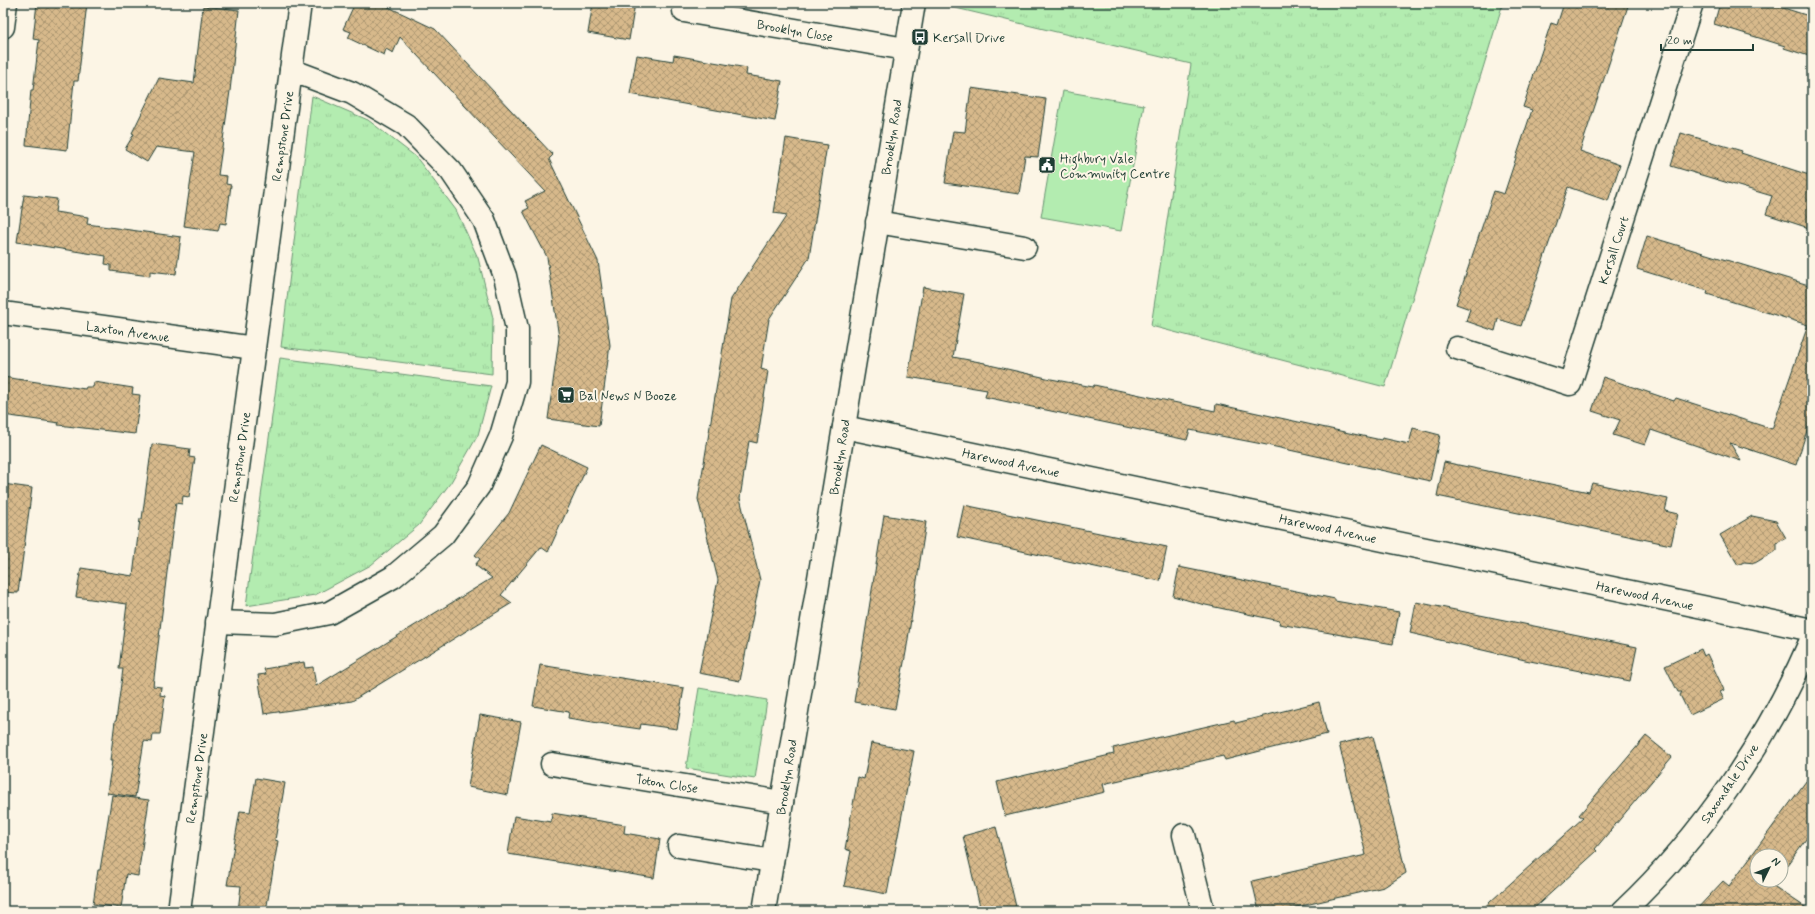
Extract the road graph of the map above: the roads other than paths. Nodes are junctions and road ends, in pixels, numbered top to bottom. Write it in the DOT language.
graph roads {
  1 [pos="6,3"];
  2 [pos="300,3"];
  3 [pos="914,3"];
  4 [pos="1692,3"];
  5 [pos="684,11"];
  6 [pos="3,27"];
  7 [pos="906,49"];
  8 [pos="291,70"];
  9 [pos="877,222"];
  10 [pos="1025,247"];
  11 [pos="3,313"];
  12 [pos="254,348"];
  13 [pos="1457,348"];
  14 [pos="844,427"];
  15 [pos="217,622"];
  16 [pos="1812,630"];
  17 [pos="1812,638"];
  18 [pos="552,764"];
  19 [pos="782,802"];
  20 [pos="1184,835"];
  21 [pos="680,846"];
  22 [pos="772,861"];
  23 [pos="178,911"];
  24 [pos="764,911"];
  25 [pos="1203,911"];
  26 [pos="1623,911"];
  1 -- 6 [label="street"];
  2 -- 8 [label="street, Rempstone Drive"];
  3 -- 7 [label="street, Brooklyn Road"];
  4 -- 13 [label="street, Kersall Court"];
  5 -- 7 [label="street, Brooklyn Close"];
  7 -- 9 [label="street, Brooklyn Road"];
  8 -- 12 [label="street, Rempstone Drive"];
  8 -- 15 [label="street"];
  9 -- 10 [label="street"];
  9 -- 14 [label="street, Brooklyn Road"];
  11 -- 12 [label="street, Laxton Avenue"];
  12 -- 15 [label="street, Rempstone Drive"];
  14 -- 16 [label="street, Harewood Avenue"];
  14 -- 19 [label="street, Brooklyn Road"];
  15 -- 23 [label="street, Rempstone Drive"];
  17 -- 26 [label="street, Saxondale Drive"];
  18 -- 19 [label="street, Toton Close"];
  19 -- 22 [label="street, Brooklyn Road"];
  20 -- 25 [label="street"];
  21 -- 22 [label="street"];
  22 -- 24 [label="street, Brooklyn Road"];
}
